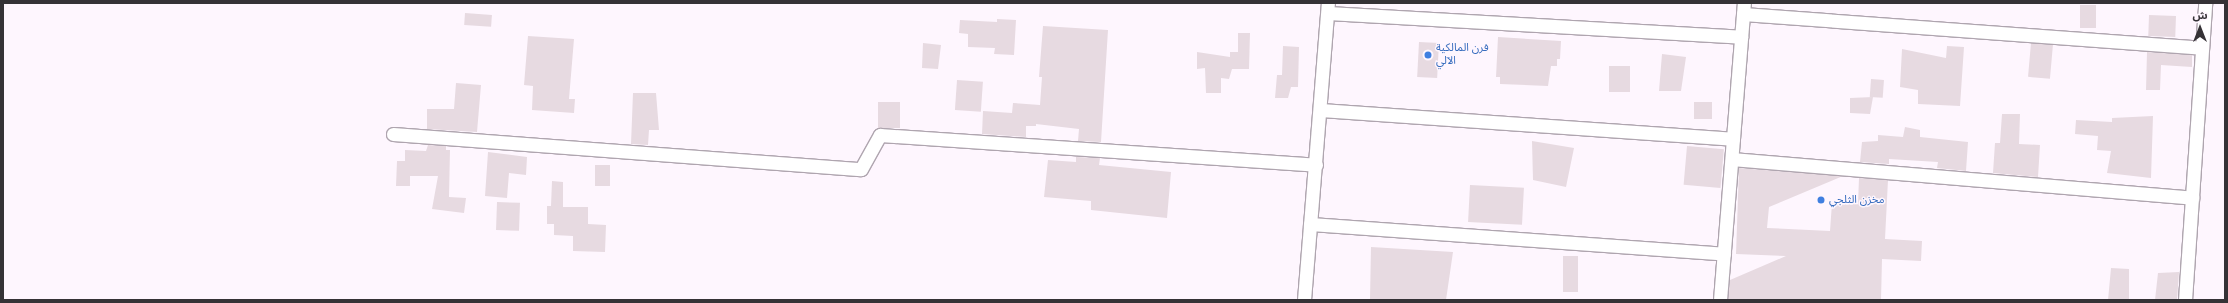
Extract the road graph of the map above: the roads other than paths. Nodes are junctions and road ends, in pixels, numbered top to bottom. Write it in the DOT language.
graph roads {
  1 [pos="2205,3"];
  2 [pos="1328,8"];
  3 [pos="1743,8"];
  4 [pos="1741,37"];
  5 [pos="2202,48"];
  6 [pos="1320,110"];
  7 [pos="393,134"];
  8 [pos="1733,139"];
  9 [pos="1732,158"];
  10 [pos="1316,165"];
  11 [pos="2192,198"];
  12 [pos="1310,224"];
  13 [pos="1724,254"];
  14 [pos="1304,300"];
  15 [pos="1720,300"];
  16 [pos="2185,300"];
  1 -- 5 [label="street"];
  2 -- 4 [label="street"];
  2 -- 6 [label="street"];
  3 -- 4 [label="street"];
  3 -- 5 [label="street"];
  4 -- 8 [label="street"];
  5 -- 11 [label="street"];
  6 -- 8 [label="street"];
  6 -- 10 [label="street"];
  7 -- 10 [label="street"];
  8 -- 9 [label="street"];
  9 -- 11 [label="street"];
  9 -- 13 [label="street"];
  10 -- 12 [label="street"];
  11 -- 16 [label="street"];
  12 -- 13 [label="street"];
  12 -- 14 [label="street"];
  13 -- 15 [label="street"];
}
